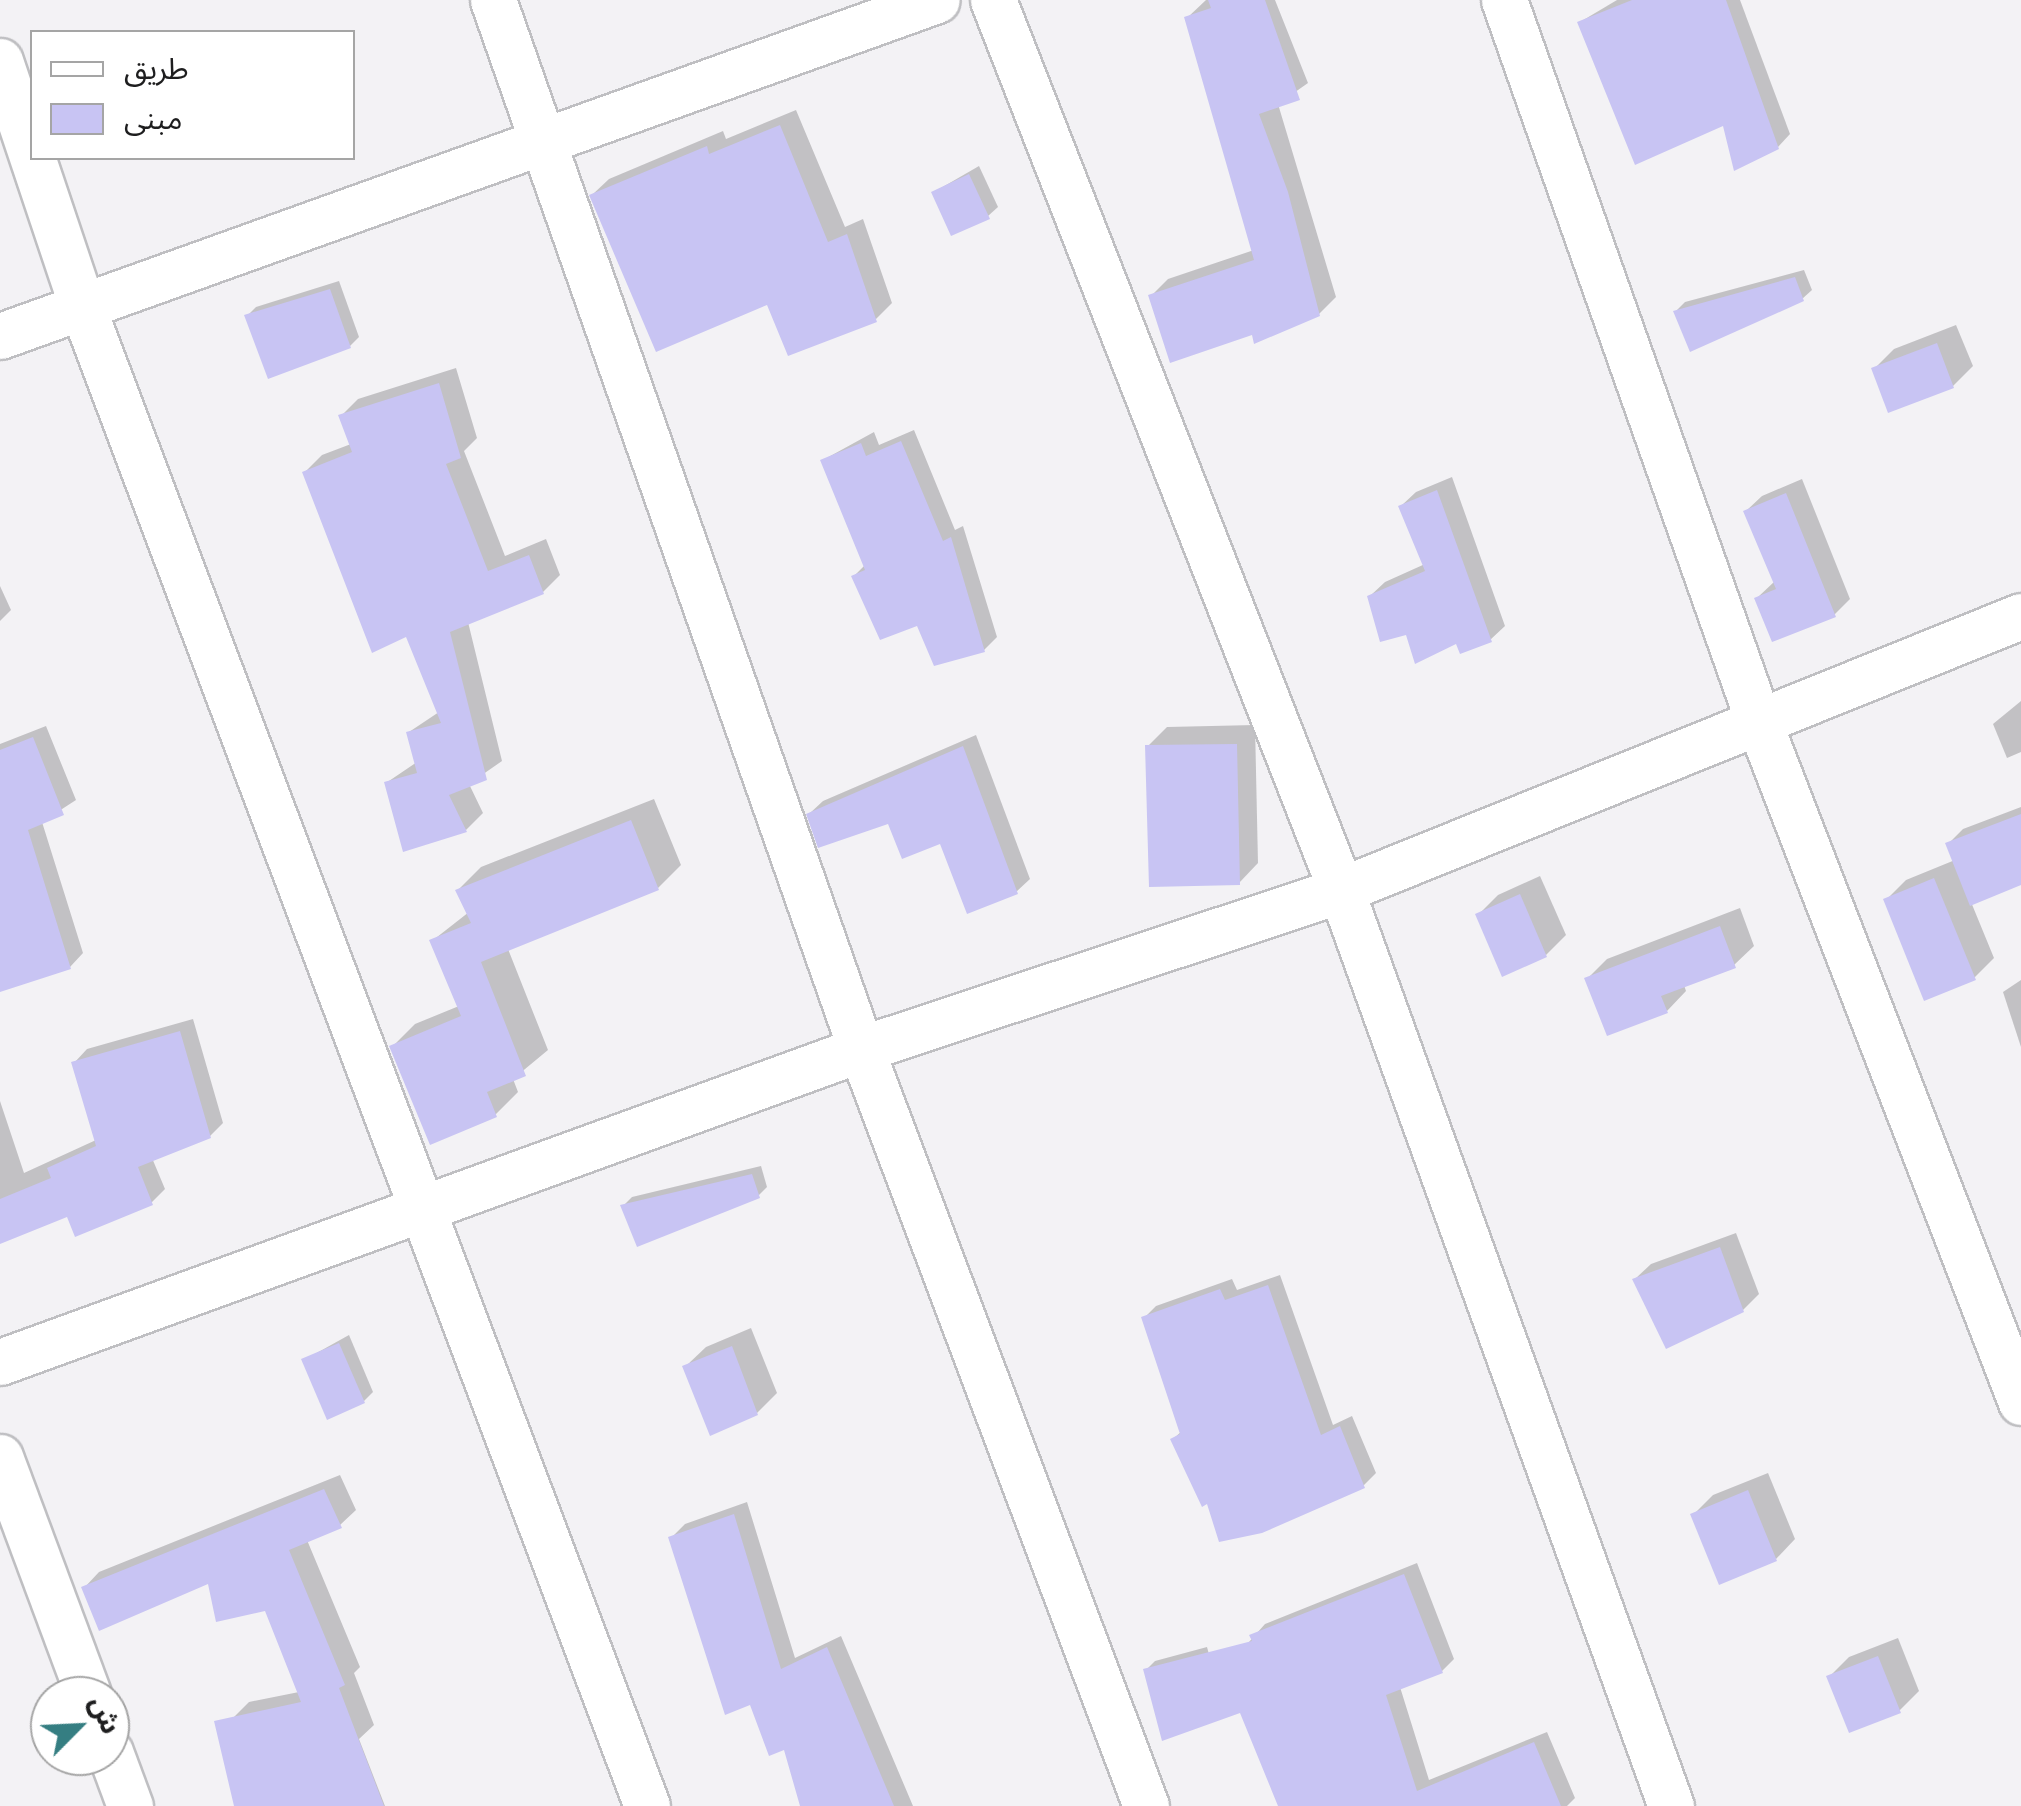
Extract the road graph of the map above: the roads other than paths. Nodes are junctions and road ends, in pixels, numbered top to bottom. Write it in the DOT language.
graph roads {
  1 [pos="493,0"];
  2 [pos="937,0"];
  3 [pos="993,0"];
  4 [pos="1504,0"];
  5 [pos="0,61"];
  6 [pos="546,140"];
  7 [pos="30,151"];
  8 [pos="33,160"];
  9 [pos="82,306"];
  10 [pos="0,336"];
  11 [pos="2021,616"];
  12 [pos="1758,720"];
  13 [pos="1341,890"];
  14 [pos="861,1049"];
  15 [pos="420,1204"];
  16 [pos="0,1362"];
  17 [pos="2021,1402"];
  18 [pos="0,1457"];
  19 [pos="82,1676"];
  20 [pos="119,1776"];
  21 [pos="130,1806"];
  22 [pos="647,1806"];
  23 [pos="1146,1806"];
  24 [pos="1671,1806"];
  1 -- 6 [label="street"];
  2 -- 6 [label="street"];
  3 -- 13 [label="street"];
  4 -- 12 [label="street"];
  5 -- 7 [label="street"];
  6 -- 9 [label="street"];
  6 -- 14 [label="street"];
  8 -- 9 [label="street"];
  9 -- 10 [label="street"];
  9 -- 15 [label="street"];
  11 -- 12 [label="street"];
  12 -- 13 [label="street"];
  12 -- 17 [label="street"];
  13 -- 14 [label="street"];
  13 -- 24 [label="street"];
  14 -- 15 [label="street"];
  14 -- 23 [label="street"];
  15 -- 16 [label="street"];
  15 -- 22 [label="street"];
  18 -- 19 [label="street"];
  20 -- 21 [label="street"];
}
